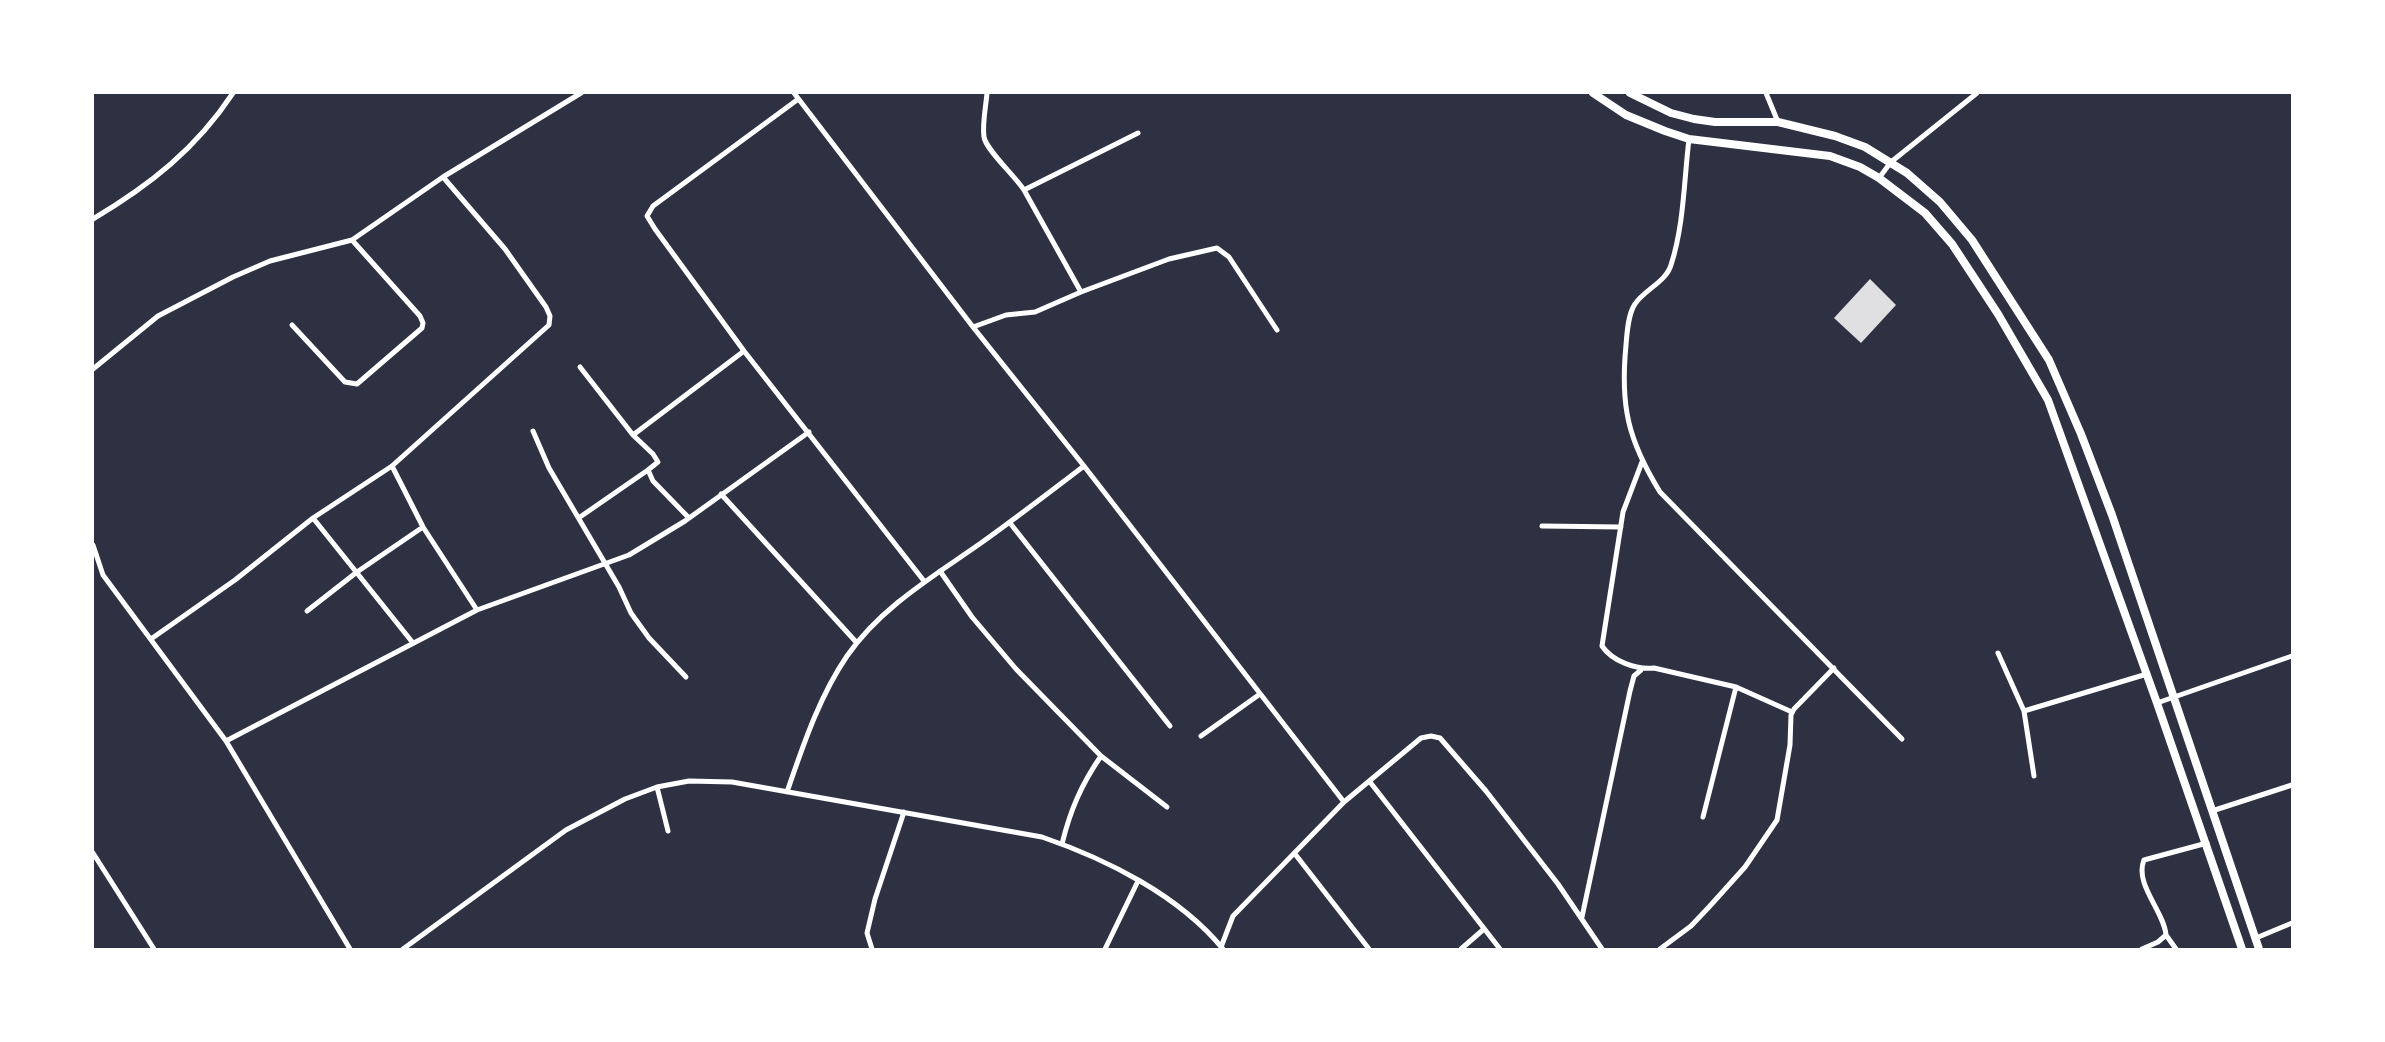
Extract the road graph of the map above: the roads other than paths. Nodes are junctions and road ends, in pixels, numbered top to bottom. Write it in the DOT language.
graph roads {
  1 [pos="233,93"];
  2 [pos="581,93"];
  3 [pos="794,93"];
  4 [pos="987,93"];
  5 [pos="1593,93"];
  6 [pos="1630,93"];
  7 [pos="1766,93"];
  8 [pos="1977,93"];
  9 [pos="797,100"];
  10 [pos="1778,122"];
  11 [pos="1138,133"];
  12 [pos="1689,139"];
  13 [pos="1891,162"];
  14 [pos="443,177"];
  15 [pos="1879,178"];
  16 [pos="1024,190"];
  17 [pos="93,219"];
  18 [pos="352,240"];
  19 [pos="1081,292"];
  20 [pos="292,325"];
  21 [pos="973,327"];
  22 [pos="1277,330"];
  23 [pos="744,351"];
  24 [pos="580,366"];
  25 [pos="93,369"];
  26 [pos="533,431"];
  27 [pos="810,432"];
  28 [pos="633,435"];
  29 [pos="1642,462"];
  30 [pos="392,466"];
  31 [pos="1084,466"];
  32 [pos="648,470"];
  33 [pos="721,494"];
  34 [pos="579,517"];
  35 [pos="313,518"];
  36 [pos="689,518"];
  37 [pos="1010,523"];
  38 [pos="1542,526"];
  39 [pos="423,527"];
  40 [pos="1620,527"];
  41 [pos="93,545"];
  42 [pos="605,562"];
  43 [pos="940,571"];
  44 [pos="357,572"];
  45 [pos="924,581"];
  46 [pos="477,610"];
  47 [pos="307,611"];
  48 [pos="151,639"];
  49 [pos="413,643"];
  50 [pos="857,643"];
  51 [pos="1998,653"];
  52 [pos="2292,656"];
  53 [pos="1834,668"];
  54 [pos="1641,670"];
  55 [pos="2147,674"];
  56 [pos="686,677"];
  57 [pos="1736,687"];
  58 [pos="1260,694"];
  59 [pos="2174,698"];
  60 [pos="2157,704"];
  61 [pos="2024,711"];
  62 [pos="1792,712"];
  63 [pos="1170,726"];
  64 [pos="1201,736"];
  65 [pos="1902,739"];
  66 [pos="226,741"];
  67 [pos="1101,757"];
  68 [pos="2034,776"];
  69 [pos="1370,782"];
  70 [pos="2292,785"];
  71 [pos="657,787"];
  72 [pos="787,792"];
  73 [pos="1344,802"];
  74 [pos="1167,807"];
  75 [pos="2212,811"];
  76 [pos="904,812"];
  77 [pos="1703,817"];
  78 [pos="668,831"];
  79 [pos="2207,843"];
  80 [pos="1062,844"];
  81 [pos="93,853"];
  82 [pos="1295,855"];
  83 [pos="1138,881"];
  84 [pos="1582,918"];
  85 [pos="2292,923"];
  86 [pos="1484,929"];
  87 [pos="2166,935"];
  88 [pos="2256,938"];
  89 [pos="1222,948"];
  90 [pos="155,949"];
  91 [pos="349,949"];
  92 [pos="403,949"];
  93 [pos="872,949"];
  94 [pos="1105,949"];
  95 [pos="1369,949"];
  96 [pos="1461,949"];
  97 [pos="1500,949"];
  98 [pos="1602,949"];
  99 [pos="1660,949"];
  100 [pos="2142,949"];
  101 [pos="2176,949"];
  102 [pos="2242,949"];
  103 [pos="2259,949"];
  1 -- 17 [label="street"];
  2 -- 14 [label="street"];
  3 -- 9 [label="street"];
  4 -- 16 [label="street"];
  5 -- 12 [label="main road"];
  6 -- 10 [label="main road"];
  7 -- 10 [label="street"];
  8 -- 13 [label="street"];
  9 -- 21 [label="street"];
  9 -- 23 [label="street"];
  10 -- 13 [label="main road"];
  11 -- 16 [label="street"];
  12 -- 15 [label="main road"];
  12 -- 29 [label="street"];
  13 -- 15 [label="street"];
  13 -- 59 [label="main road"];
  14 -- 18 [label="street"];
  14 -- 30 [label="street"];
  15 -- 55 [label="main road"];
  16 -- 19 [label="street"];
  18 -- 20 [label="street"];
  18 -- 25 [label="street"];
  19 -- 21 [label="street"];
  19 -- 22 [label="street"];
  21 -- 31 [label="street"];
  23 -- 27 [label="street"];
  23 -- 28 [label="street"];
  24 -- 28 [label="street"];
  26 -- 34 [label="street"];
  27 -- 33 [label="street"];
  27 -- 45 [label="street"];
  28 -- 32 [label="street"];
  29 -- 40 [label="street"];
  29 -- 53 [label="street"];
  30 -- 35 [label="street"];
  30 -- 39 [label="street"];
  31 -- 37 [label="street"];
  31 -- 58 [label="street"];
  32 -- 34 [label="street"];
  32 -- 36 [label="street"];
  33 -- 36 [label="street"];
  33 -- 50 [label="street"];
  34 -- 42 [label="street"];
  35 -- 44 [label="street"];
  35 -- 48 [label="street"];
  36 -- 42 [label="street"];
  37 -- 43 [label="street"];
  37 -- 63 [label="street"];
  38 -- 40 [label="street"];
  39 -- 44 [label="street"];
  39 -- 46 [label="street"];
  40 -- 54 [label="street"];
  41 -- 48 [label="street"];
  42 -- 46 [label="street"];
  42 -- 56 [label="street"];
  43 -- 45 [label="street"];
  43 -- 67 [label="street"];
  44 -- 47 [label="street"];
  44 -- 49 [label="street"];
  45 -- 50 [label="street"];
  46 -- 49 [label="street"];
  48 -- 66 [label="street"];
  49 -- 66 [label="street"];
  50 -- 72 [label="street"];
  51 -- 61 [label="street"];
  52 -- 59 [label="street"];
  53 -- 62 [label="street"];
  53 -- 65 [label="street"];
  54 -- 57 [label="street"];
  54 -- 84 [label="street"];
  55 -- 60 [label="main road"];
  55 -- 61 [label="street"];
  57 -- 62 [label="street"];
  57 -- 77 [label="street"];
  58 -- 64 [label="street"];
  58 -- 73 [label="street"];
  59 -- 60 [label="street"];
  59 -- 75 [label="main road"];
  60 -- 79 [label="main road"];
  61 -- 68 [label="street"];
  62 -- 99 [label="street"];
  66 -- 91 [label="street"];
  67 -- 74 [label="street"];
  67 -- 80 [label="street"];
  69 -- 73 [label="street"];
  69 -- 84 [label="street"];
  69 -- 86 [label="street"];
  70 -- 75 [label="street"];
  71 -- 72 [label="street"];
  71 -- 78 [label="street"];
  71 -- 92 [label="street"];
  72 -- 76 [label="street"];
  73 -- 82 [label="street"];
  75 -- 88 [label="main road"];
  76 -- 80 [label="street"];
  76 -- 93 [label="street"];
  79 -- 87 [label="street"];
  79 -- 102 [label="main road"];
  80 -- 83 [label="street"];
  81 -- 90 [label="street"];
  82 -- 89 [label="street"];
  82 -- 95 [label="street"];
  83 -- 89 [label="street"];
  83 -- 94 [label="street"];
  84 -- 98 [label="street"];
  85 -- 88 [label="street"];
  86 -- 96 [label="street"];
  86 -- 97 [label="street"];
  87 -- 100 [label="street"];
  87 -- 101 [label="street"];
  88 -- 103 [label="main road"];
}
